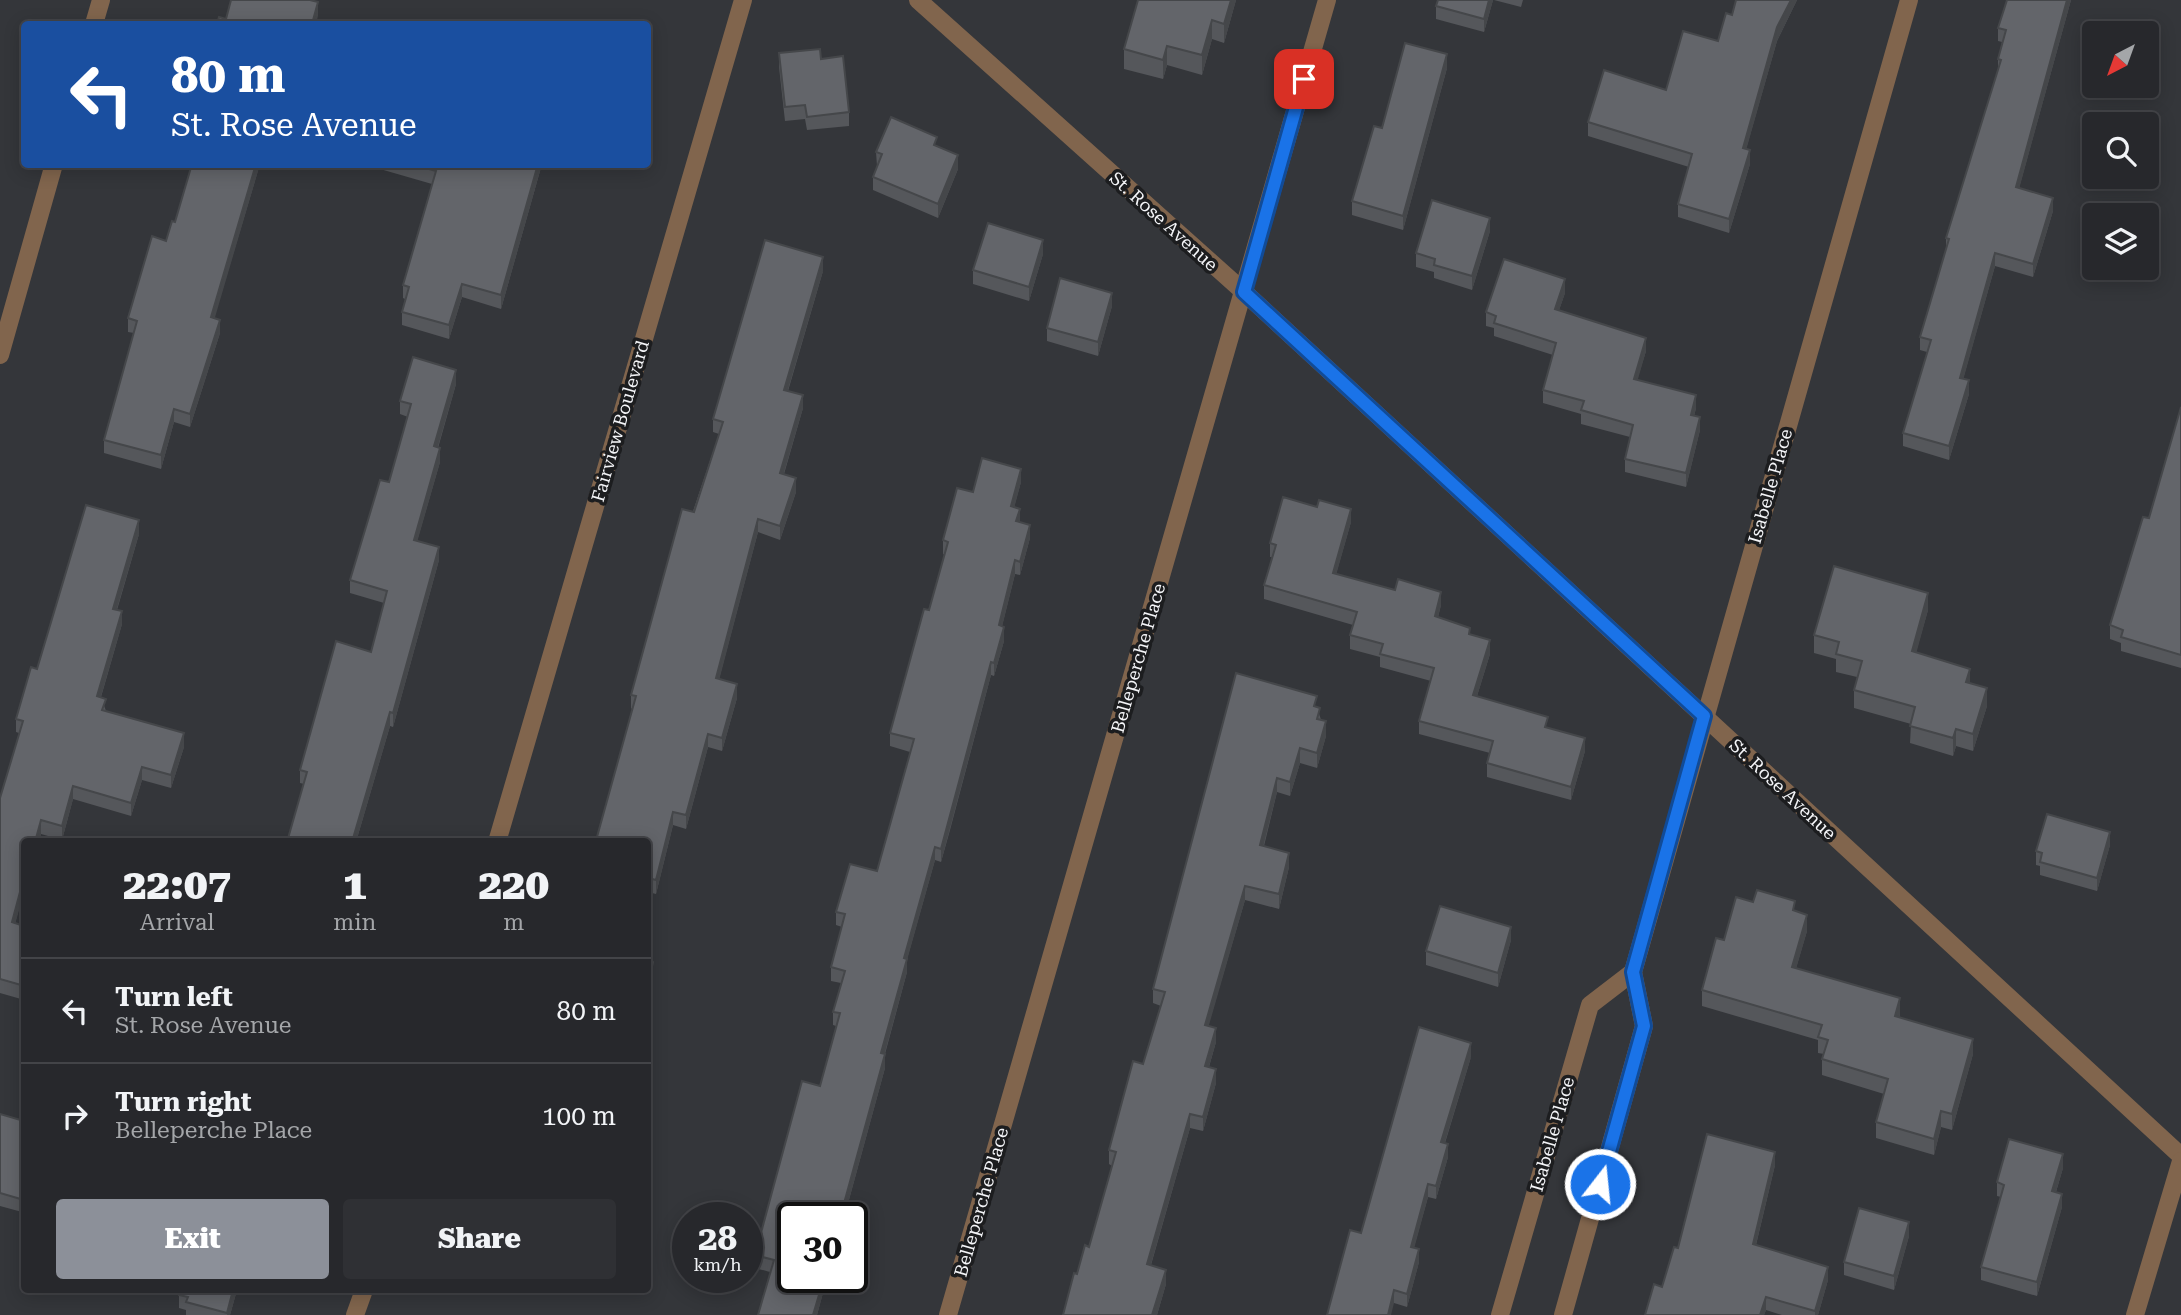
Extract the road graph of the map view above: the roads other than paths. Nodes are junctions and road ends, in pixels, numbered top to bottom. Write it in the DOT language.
graph roads {
  1 [pos="101,0"];
  2 [pos="743,0"];
  3 [pos="918,0"];
  4 [pos="1327,0"];
  5 [pos="1909,0"];
  6 [pos="95,21"];
  7 [pos="53,168"];
  8 [pos="1244,292"];
  9 [pos="0,355"];
  10 [pos="1704,716"];
  11 [pos="498,838"];
  12 [pos="1633,972"];
  13 [pos="2181,1156"];
  14 [pos="2181,1161"];
  15 [pos="363,1293"];
  16 [pos="355,1315"];
  17 [pos="948,1315"];
  18 [pos="1500,1315"];
  19 [pos="1563,1315"];
  20 [pos="2135,1315"];
  1 -- 6 [label="street"];
  2 -- 11 [label="street, Fairview Boulevard"];
  3 -- 8 [label="street, St. Rose Avenue"];
  4 -- 8 [label="street, Belleperche Place"];
  5 -- 10 [label="street, Isabelle Place"];
  7 -- 9 [label="street"];
  8 -- 10 [label="street, St. Rose Avenue"];
  8 -- 17 [label="street, Belleperche Place"];
  10 -- 12 [label="street, Isabelle Place"];
  10 -- 13 [label="street, St. Rose Avenue"];
  12 -- 18 [label="street, Isabelle Place"];
  12 -- 19 [label="street, Isabelle Place"];
  14 -- 20 [label="street"];
  15 -- 16 [label="street"];
}
